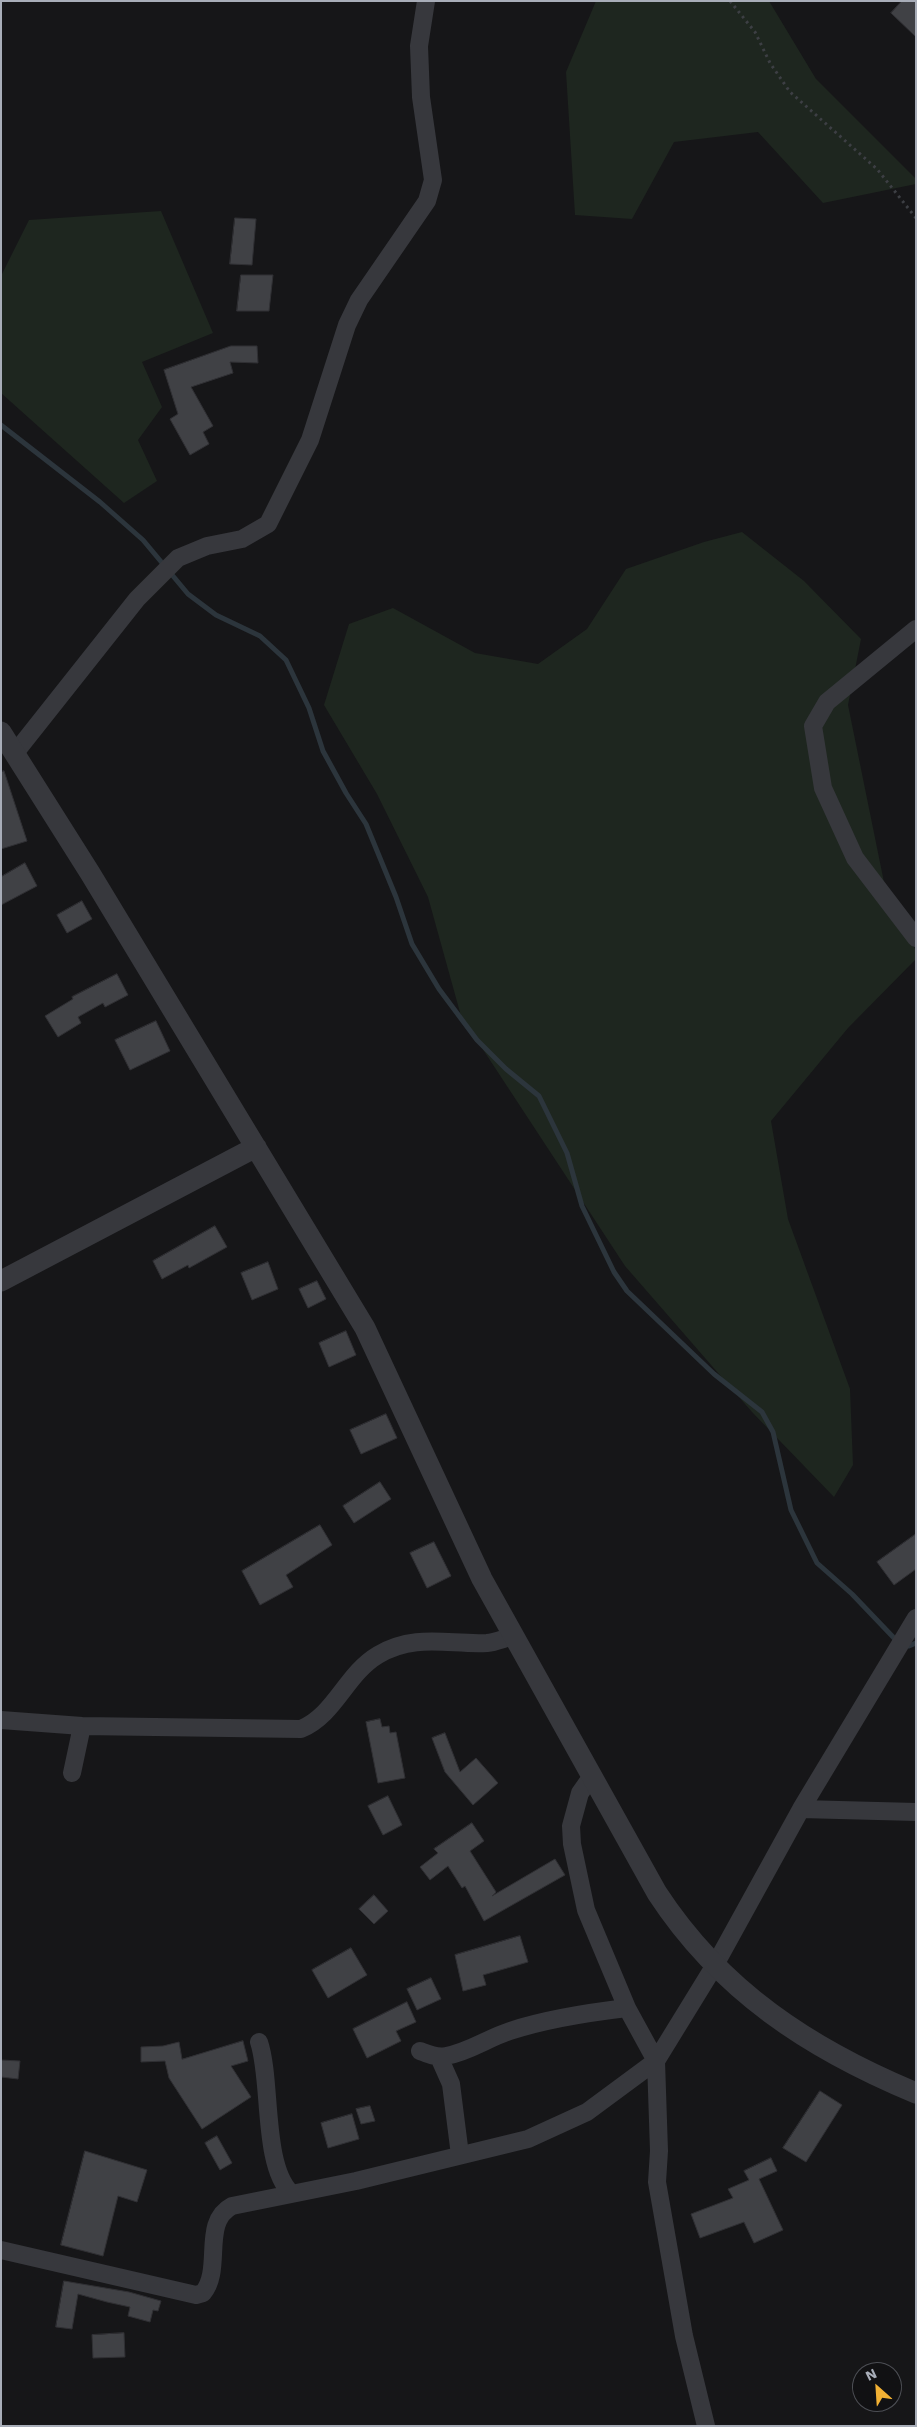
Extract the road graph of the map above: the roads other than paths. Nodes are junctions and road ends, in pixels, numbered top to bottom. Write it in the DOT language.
graph roads {
  1 [pos="426,1"];
  2 [pos="916,629"];
  3 [pos="1,732"];
  4 [pos="16,753"];
  5 [pos="916,938"];
  6 [pos="256,1147"];
  7 [pos="1,1281"];
  8 [pos="916,1618"];
  9 [pos="514,1636"];
  10 [pos="1,1720"];
  11 [pos="82,1726"];
  12 [pos="72,1773"];
  13 [pos="592,1776"];
  14 [pos="801,1809"];
  15 [pos="916,1812"];
  16 [pos="714,1965"];
  17 [pos="627,2008"];
  18 [pos="259,2042"];
  19 [pos="420,2051"];
  20 [pos="439,2057"];
  21 [pos="656,2061"];
  22 [pos="916,2093"];
  23 [pos="460,2156"];
  24 [pos="291,2193"];
  25 [pos="1,2250"];
  26 [pos="706,2426"];
  1 -- 4 [label="street"];
  2 -- 5 [label="street"];
  3 -- 4 [label="street"];
  4 -- 6 [label="street"];
  6 -- 7 [label="street"];
  6 -- 9 [label="street"];
  8 -- 14 [label="street"];
  9 -- 11 [label="street"];
  9 -- 13 [label="street"];
  10 -- 11 [label="street"];
  11 -- 12 [label="street"];
  13 -- 16 [label="street"];
  13 -- 17 [label="street"];
  14 -- 15 [label="street"];
  14 -- 16 [label="street"];
  16 -- 21 [label="street"];
  16 -- 22 [label="street"];
  17 -- 20 [label="street"];
  17 -- 21 [label="street"];
  18 -- 24 [label="street"];
  19 -- 20 [label="street"];
  20 -- 23 [label="street"];
  21 -- 23 [label="street"];
  21 -- 26 [label="street"];
  23 -- 24 [label="street"];
  24 -- 25 [label="street"];
}
